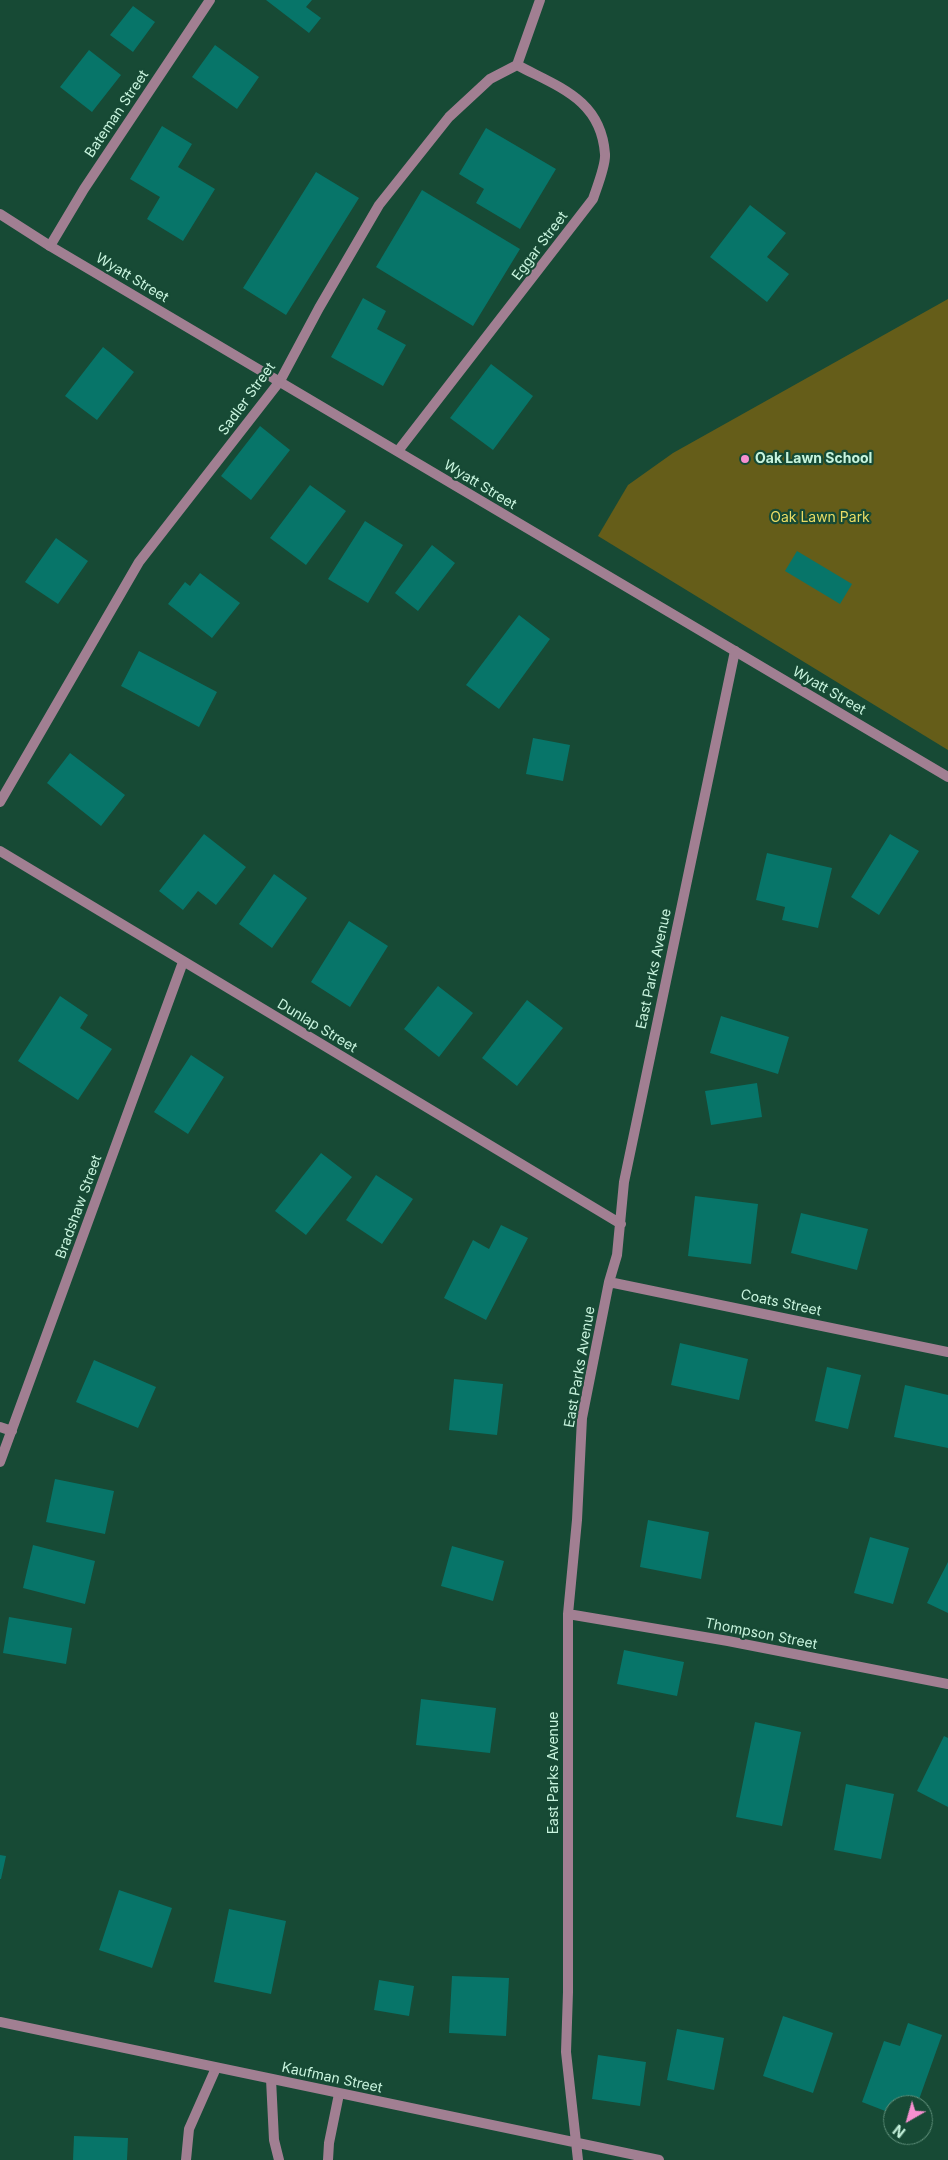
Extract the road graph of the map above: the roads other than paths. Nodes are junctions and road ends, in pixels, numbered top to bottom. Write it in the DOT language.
graph roads {
  1 [pos="210,0"];
  2 [pos="540,0"];
  3 [pos="517,65"];
  4 [pos="0,214"];
  5 [pos="50,246"];
  6 [pos="280,381"];
  7 [pos="398,451"];
  8 [pos="734,651"];
  9 [pos="948,777"];
  10 [pos="0,802"];
  11 [pos="0,850"];
  12 [pos="183,962"];
  13 [pos="621,1224"];
  14 [pos="609,1282"];
  15 [pos="948,1352"];
  16 [pos="0,1427"];
  17 [pos="12,1431"];
  18 [pos="0,1462"];
  19 [pos="568,1614"];
  20 [pos="948,1684"];
  21 [pos="0,2022"];
  22 [pos="216,2068"];
  23 [pos="271,2079"];
  24 [pos="339,2094"];
  25 [pos="576,2144"];
  26 [pos="186,2160"];
  27 [pos="278,2160"];
  28 [pos="328,2160"];
  29 [pos="578,2160"];
  30 [pos="659,2160"];
  1 -- 5 [label="street, Bateman Street"];
  2 -- 3 [label="street"];
  3 -- 6 [label="street, Sadler Street"];
  3 -- 7 [label="street, Eggar Street"];
  4 -- 5 [label="street, Wyatt Street"];
  5 -- 6 [label="street, Wyatt Street"];
  6 -- 7 [label="street, Wyatt Street"];
  6 -- 10 [label="street, Sadler Street"];
  7 -- 8 [label="street, Wyatt Street"];
  8 -- 9 [label="street, Wyatt Street"];
  8 -- 13 [label="street, East Parks Avenue"];
  11 -- 12 [label="street, Dunlap Street"];
  12 -- 13 [label="street, Dunlap Street"];
  12 -- 17 [label="street, Bradshaw Street"];
  13 -- 14 [label="street, East Parks Avenue"];
  14 -- 15 [label="street, Coats Street"];
  14 -- 19 [label="street, East Parks Avenue"];
  16 -- 17 [label="street"];
  17 -- 18 [label="street, Bradshaw Street"];
  19 -- 20 [label="street, Thompson Street"];
  19 -- 25 [label="street, East Parks Avenue"];
  21 -- 22 [label="street, Kaufman Street"];
  22 -- 23 [label="street, Kaufman Street"];
  22 -- 26 [label="street"];
  23 -- 24 [label="street, Kaufman Street"];
  23 -- 27 [label="street"];
  24 -- 25 [label="street, Kaufman Street"];
  24 -- 28 [label="street"];
  25 -- 29 [label="street, East Parks Avenue"];
  25 -- 30 [label="street, Kaufman Street"];
}
